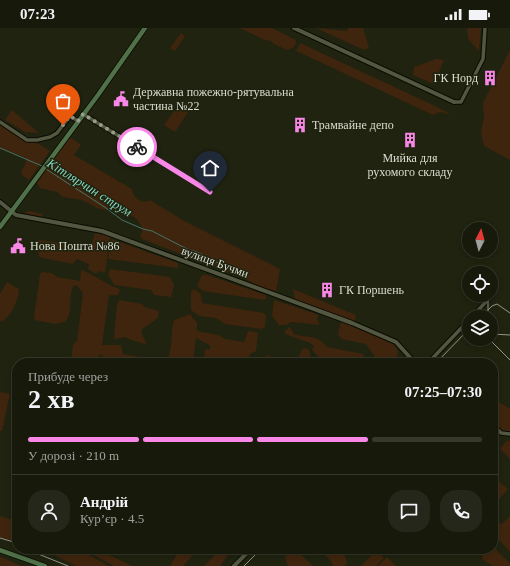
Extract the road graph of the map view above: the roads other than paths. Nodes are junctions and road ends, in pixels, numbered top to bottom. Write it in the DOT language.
graph roads {
  1 [pos="144,28"];
  2 [pos="294,28"];
  3 [pos="485,28"];
  4 [pos="454,102"];
  5 [pos="83,114"];
  6 [pos="78,121"];
  7 [pos="0,122"];
  8 [pos="210,192"];
  9 [pos="0,202"];
  10 [pos="10,212"];
  11 [pos="0,226"];
  12 [pos="486,302"];
  13 [pos="478,310"];
  14 [pos="462,327"];
  15 [pos="410,358"];
  16 [pos="433,358"];
  17 [pos="498,429"];
  18 [pos="510,434"];
  19 [pos="0,550"];
  20 [pos="246,554"];
  21 [pos="45,566"];
  22 [pos="234,566"];
  1 -- 5 [label="main road"];
  2 -- 4 [label="street"];
  3 -- 4 [label="street"];
  5 -- 6 [label="main road"];
  5 -- 8 [label="street"];
  6 -- 7 [label="street"];
  6 -- 10 [label="main road"];
  9 -- 10 [label="street, вулиця Бучми"];
  10 -- 11 [label="main road"];
  10 -- 15 [label="street, вулиця Бучми"];
  12 -- 13 [label="street"];
  14 -- 16 [label="street"];
  17 -- 18 [label="street"];
  19 -- 21 [label="main road"];
  20 -- 22 [label="street"];
}
